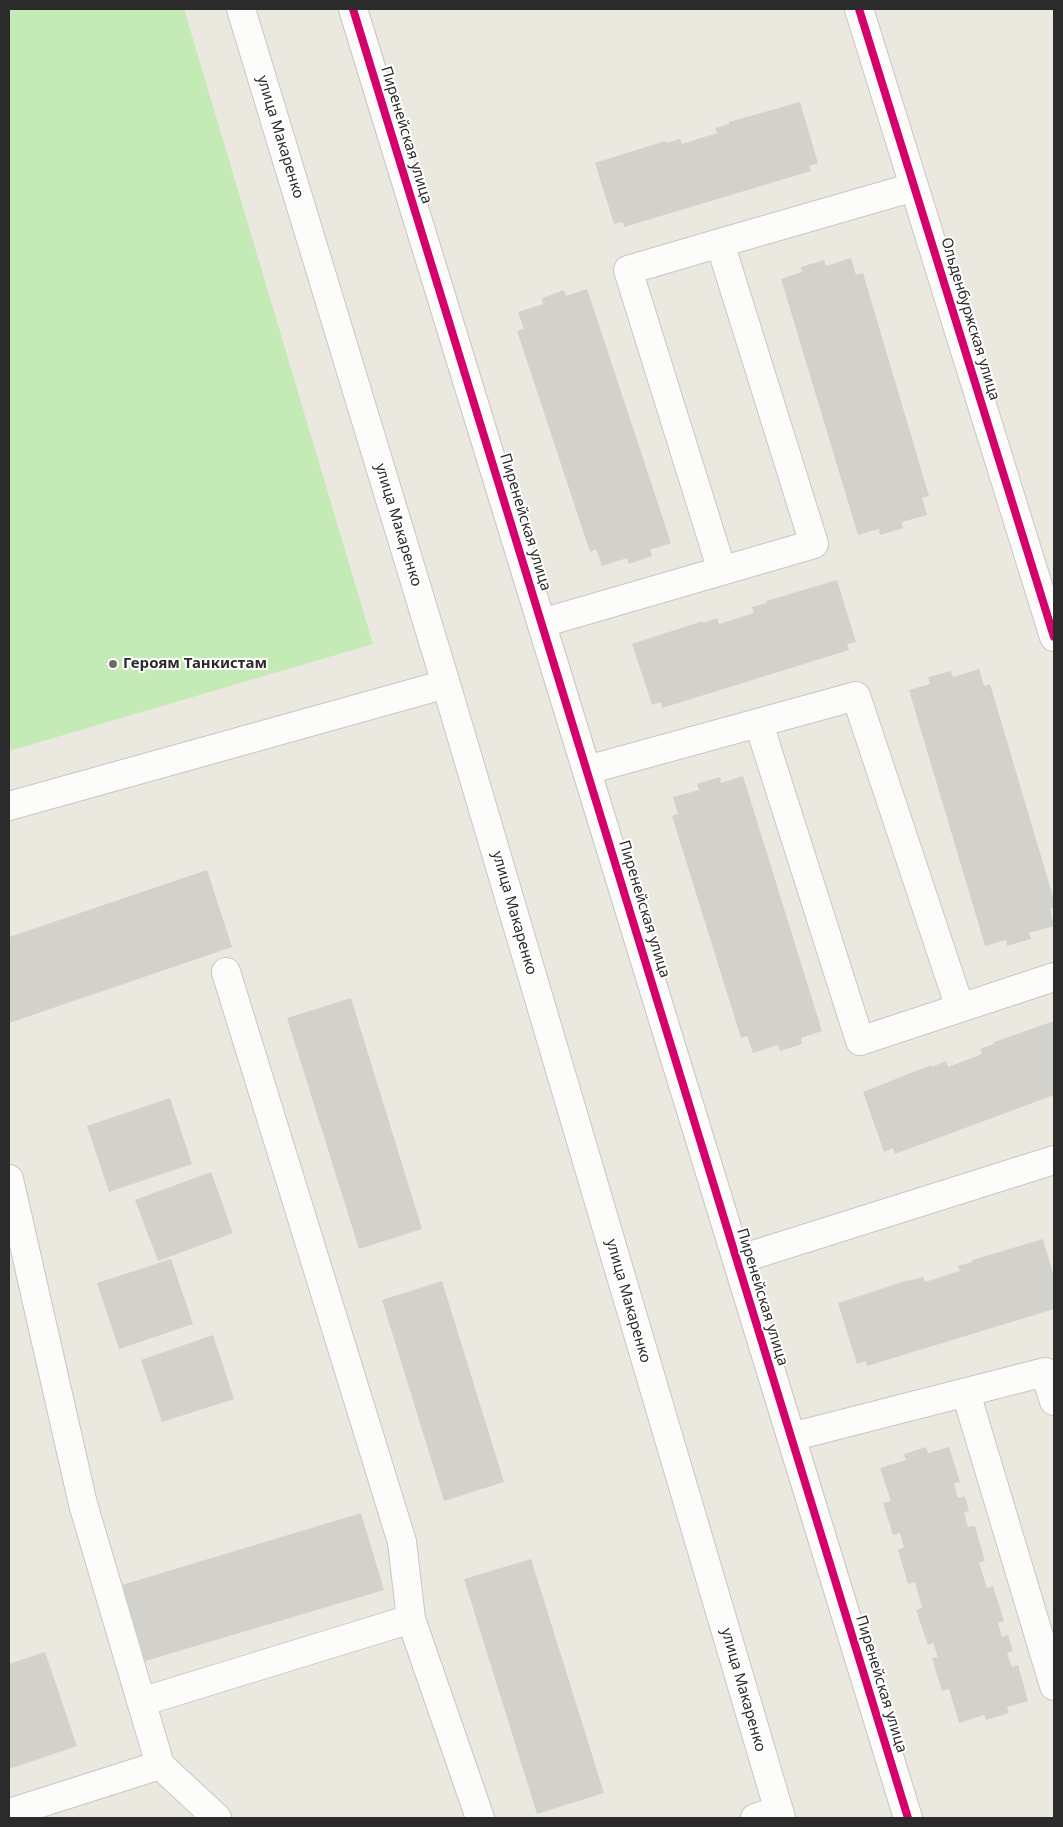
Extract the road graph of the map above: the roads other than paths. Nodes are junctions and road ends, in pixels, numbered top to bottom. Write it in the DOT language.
graph roads {
  1 [pos="241,9"];
  2 [pos="353,9"];
  3 [pos="859,9"];
  4 [pos="914,187"];
  5 [pos="720,243"];
  6 [pos="722,570"];
  7 [pos="542,623"];
  8 [pos="1054,637"];
  9 [pos="446,684"];
  10 [pos="758,724"];
  11 [pos="587,770"];
  12 [pos="9,806"];
  13 [pos="226,972"];
  14 [pos="1054,977"];
  15 [pos="960,1008"];
  16 [pos="1054,1160"];
  17 [pos="9,1179"];
  18 [pos="737,1260"];
  19 [pos="966,1393"];
  20 [pos="1054,1401"];
  21 [pos="791,1437"];
  22 [pos="411,1619"];
  23 [pos="1054,1686"];
  24 [pos="141,1702"];
  25 [pos="160,1764"];
  26 [pos="9,1813"];
  27 [pos="772,1816"];
  28 [pos="217,1818"];
  29 [pos="480,1818"];
  30 [pos="908,1818"];
  1 -- 9 [label="street, улица Макаренко"];
  2 -- 7 [label="street, Пиренейская улица"];
  3 -- 4 [label="street, Ольденбуржская улица"];
  4 -- 5 [label="street"];
  4 -- 8 [label="street, Ольденбуржская улица"];
  5 -- 6 [label="street"];
  5 -- 6 [label="street"];
  6 -- 7 [label="street"];
  7 -- 11 [label="street, Пиренейская улица"];
  9 -- 12 [label="street"];
  9 -- 27 [label="street, улица Макаренко"];
  10 -- 11 [label="street"];
  10 -- 15 [label="street"];
  10 -- 15 [label="street"];
  11 -- 18 [label="street, Пиренейская улица"];
  13 -- 22 [label="street"];
  14 -- 15 [label="street"];
  16 -- 18 [label="street"];
  17 -- 24 [label="street"];
  18 -- 21 [label="street, Пиренейская улица"];
  19 -- 20 [label="street"];
  19 -- 21 [label="street"];
  19 -- 23 [label="street"];
  21 -- 30 [label="street, Пиренейская улица"];
  22 -- 24 [label="street"];
  22 -- 29 [label="street"];
  24 -- 25 [label="street"];
  25 -- 26 [label="street"];
  25 -- 28 [label="street"];
}
